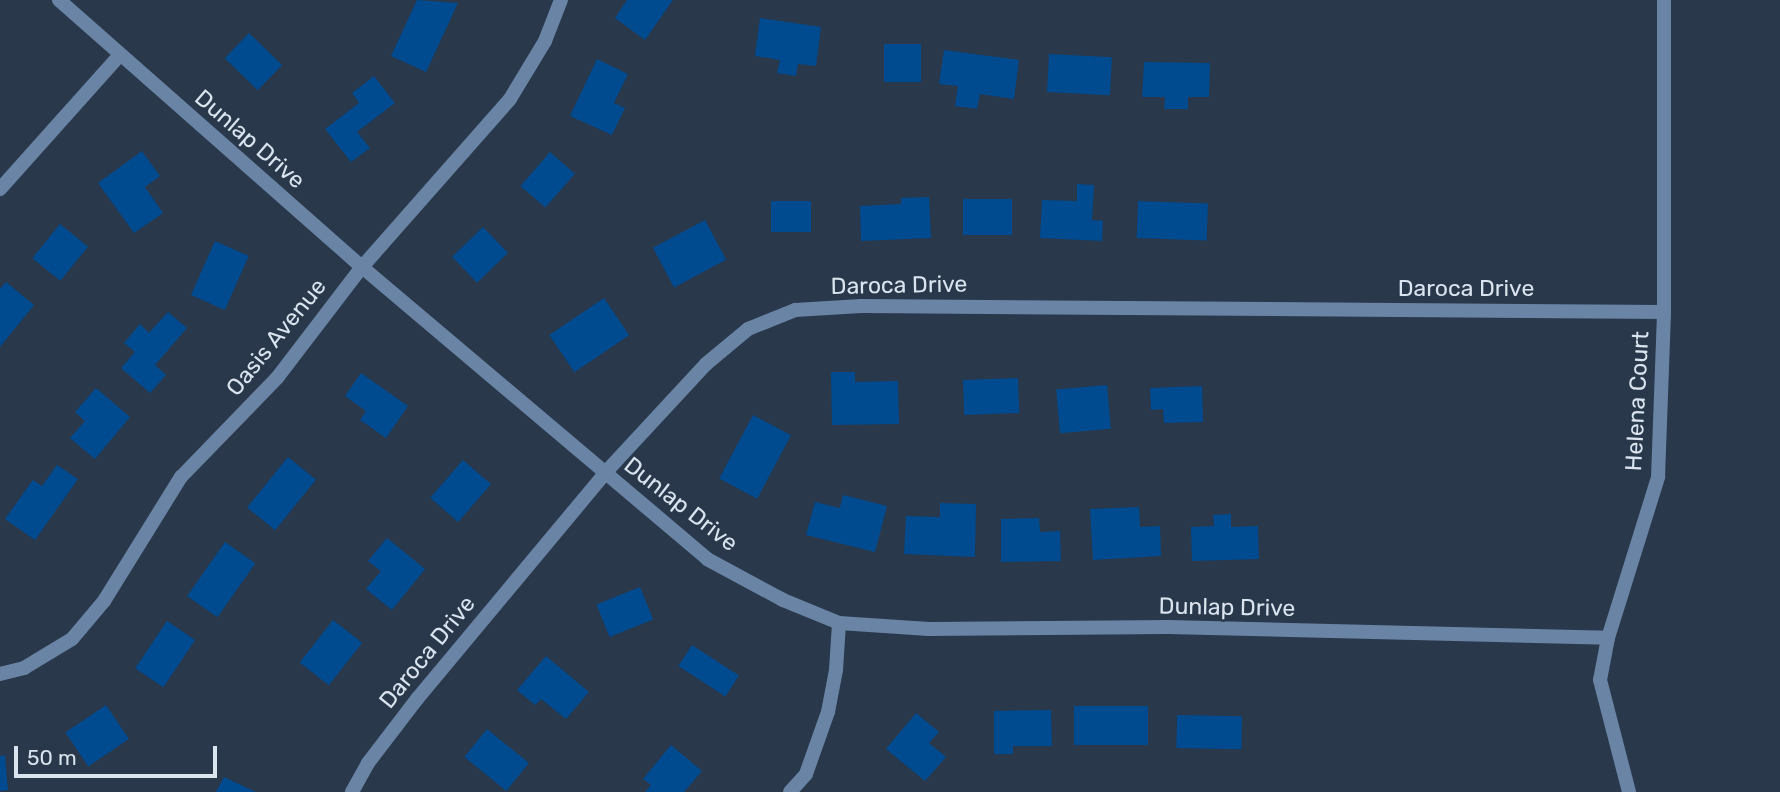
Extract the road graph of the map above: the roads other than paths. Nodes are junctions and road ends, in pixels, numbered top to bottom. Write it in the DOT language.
graph roads {
  1 [pos="59,0"];
  2 [pos="561,0"];
  3 [pos="1664,0"];
  4 [pos="120,55"];
  5 [pos="0,189"];
  6 [pos="362,267"];
  7 [pos="1664,312"];
  8 [pos="605,473"];
  9 [pos="839,623"];
  10 [pos="1608,638"];
  11 [pos="0,674"];
  12 [pos="352,792"];
  13 [pos="790,792"];
  14 [pos="1629,792"];
  1 -- 4 [label="street, Dunlap Drive"];
  2 -- 6 [label="street, Oasis Avenue"];
  3 -- 7 [label="street, Helena Court"];
  4 -- 5 [label="street"];
  4 -- 6 [label="street, Dunlap Drive"];
  6 -- 8 [label="street, Dunlap Drive"];
  6 -- 11 [label="street, Oasis Avenue"];
  7 -- 8 [label="street, Daroca Drive"];
  7 -- 10 [label="street, Helena Court"];
  8 -- 9 [label="street, Dunlap Drive"];
  8 -- 12 [label="street, Daroca Drive"];
  9 -- 10 [label="street, Dunlap Drive"];
  9 -- 13 [label="street"];
  10 -- 14 [label="street, Helena Court"];
}
